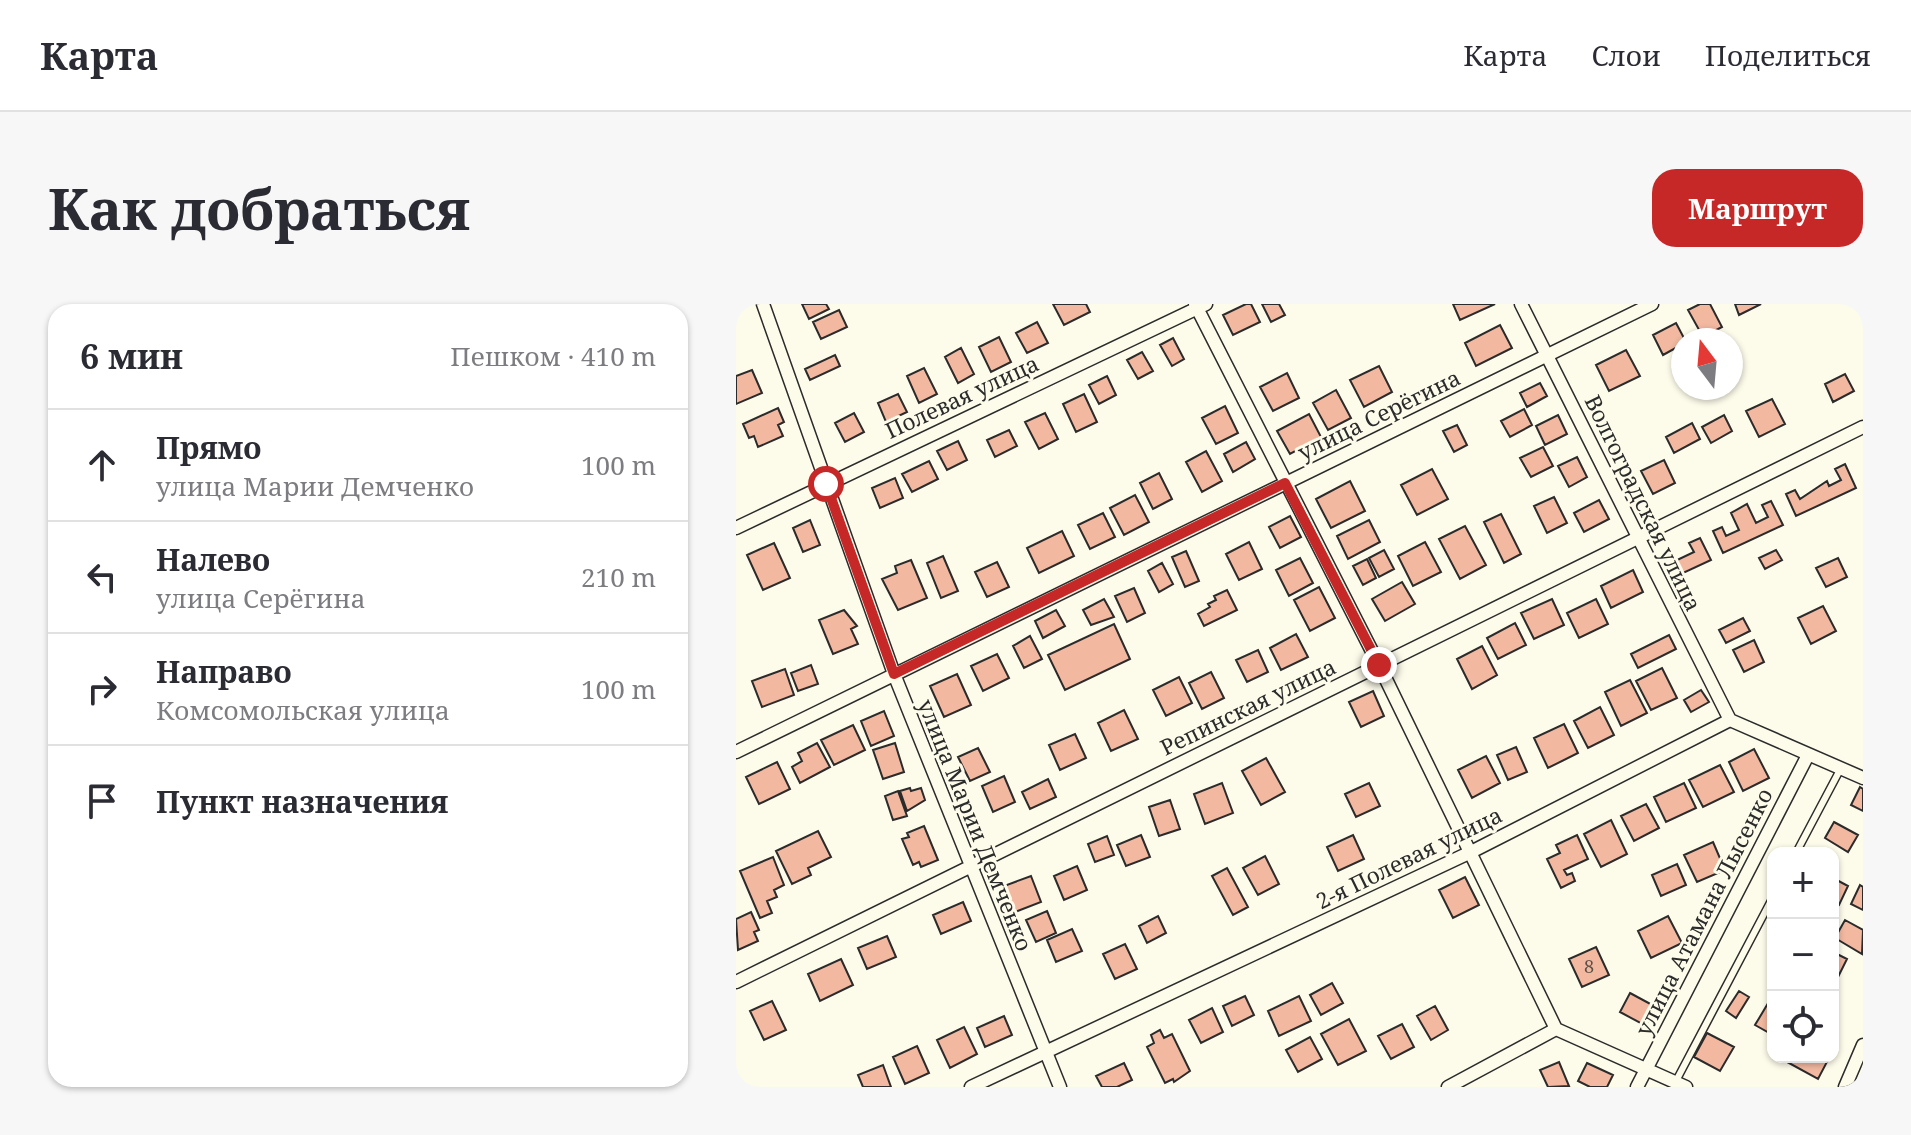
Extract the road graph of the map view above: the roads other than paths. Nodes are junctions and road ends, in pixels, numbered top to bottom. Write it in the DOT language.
graph roads {
  1 [pos="763,304"];
  2 [pos="1521,304"];
  3 [pos="1652,304"];
  4 [pos="1199,305"];
  5 [pos="1549,355"];
  6 [pos="1863,427"];
  7 [pos="1285,483"];
  8 [pos="826,484"];
  9 [pos="736,528"];
  10 [pos="1637,539"];
  11 [pos="1379,665"];
  12 [pos="894,674"];
  13 [pos="1730,720"];
  14 [pos="736,752"];
  15 [pos="1808,755"];
  16 [pos="1841,768"];
  17 [pos="1863,778"];
  18 [pos="1799,847"];
  19 [pos="1471,852"];
  20 [pos="970,866"];
  21 [pos="1767,909"];
  22 [pos="736,982"];
  23 [pos="1556,1029"];
  24 [pos="1863,1045"];
  25 [pos="1044,1052"];
  26 [pos="1646,1067"];
  27 [pos="1678,1085"];
  28 [pos="971,1087"];
  29 [pos="1060,1087"];
  30 [pos="1448,1087"];
  31 [pos="1637,1087"];
  32 [pos="1845,1087"];
  1 -- 8 [label="street, улица Марии Демченко"];
  2 -- 5 [label="street, Волгоградская улица"];
  3 -- 5 [label="street, улица Серёгина"];
  4 -- 7 [label="street"];
  4 -- 8 [label="street, Полевая улица"];
  5 -- 7 [label="street, улица Серёгина"];
  5 -- 10 [label="street, Волгоградская улица"];
  6 -- 10 [label="street, Репинская улица"];
  7 -- 11 [label="street"];
  7 -- 12 [label="street, улица Серёгина"];
  8 -- 9 [label="street, Полевая улица"];
  8 -- 12 [label="street, улица Марии Демченко"];
  10 -- 11 [label="street, Репинская улица"];
  10 -- 13 [label="street, Волгоградская улица"];
  11 -- 19 [label="street"];
  11 -- 20 [label="street, Репинская улица"];
  12 -- 14 [label="street, улица Серёгина"];
  12 -- 20 [label="street, улица Марии Демченко"];
  13 -- 15 [label="street"];
  13 -- 19 [label="street, 2-я Полевая улица"];
  15 -- 16 [label="street"];
  15 -- 26 [label="street, улица Атамана Лысенко"];
  16 -- 17 [label="street"];
  16 -- 18 [label="lane"];
  19 -- 23 [label="street"];
  19 -- 25 [label="street, 2-я Полевая улица"];
  20 -- 22 [label="street, Репинская улица"];
  20 -- 25 [label="street, улица Марии Демченко"];
  21 -- 27 [label="lane"];
  23 -- 26 [label="street"];
  23 -- 30 [label="street"];
  24 -- 32 [label="street"];
  25 -- 28 [label="street, 2-я Полевая улица"];
  25 -- 29 [label="street, улица Марии Демченко"];
  26 -- 27 [label="street"];
  26 -- 31 [label="street, улица Атамана Лысенко"];
}
